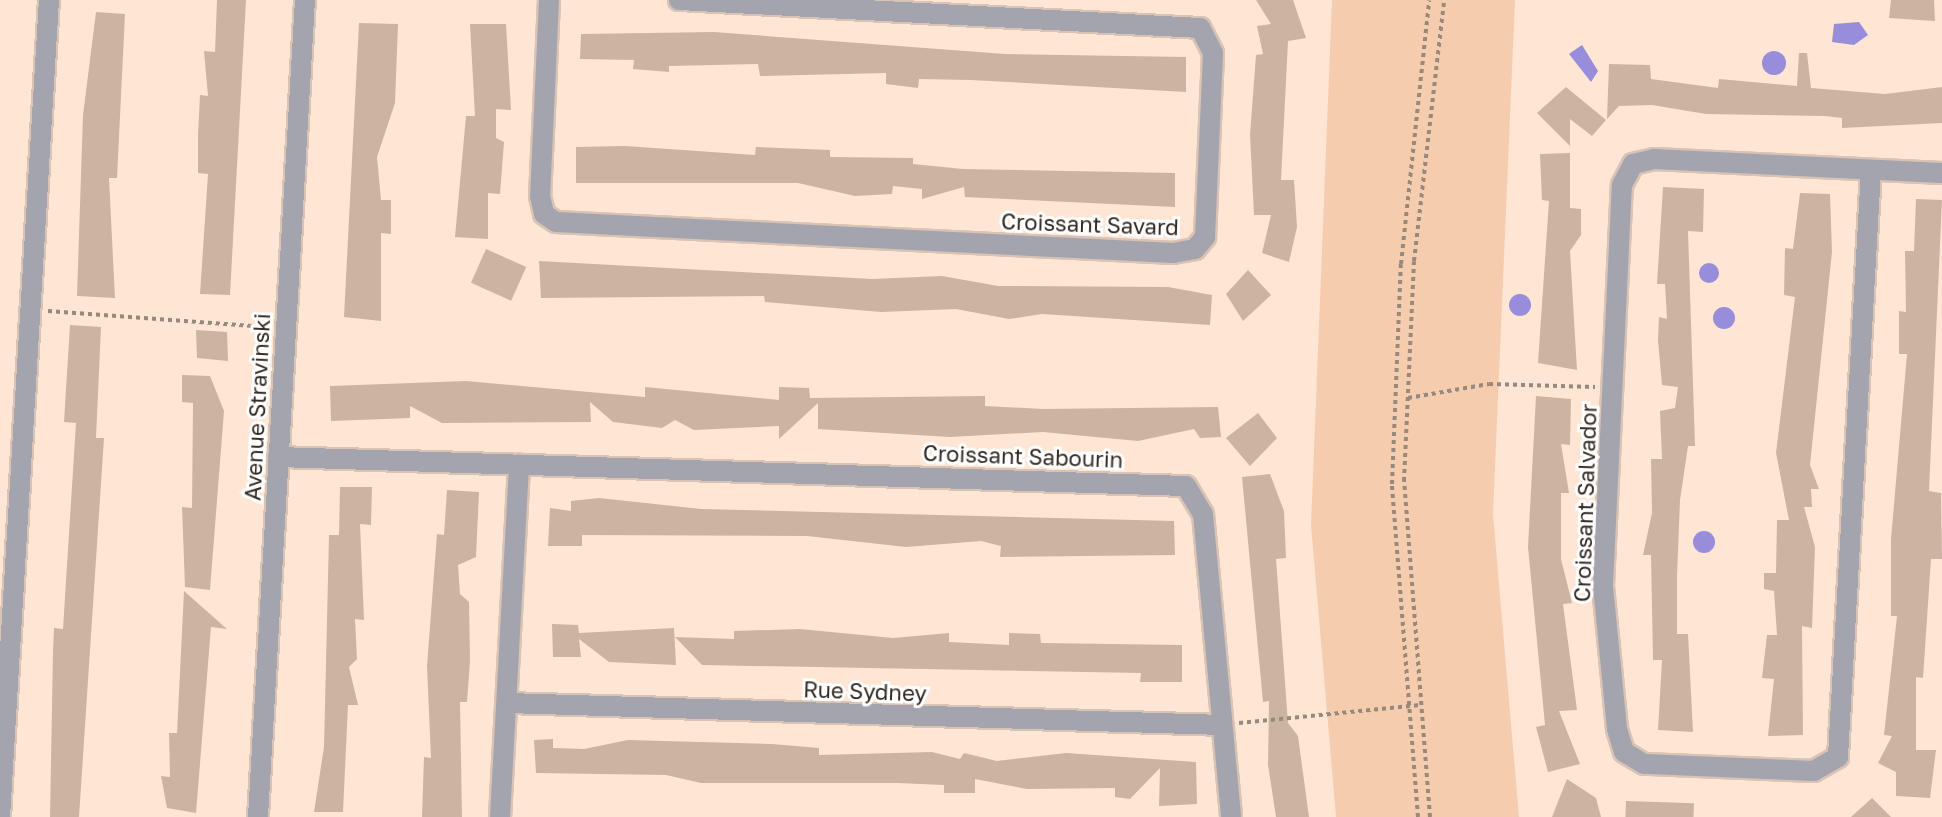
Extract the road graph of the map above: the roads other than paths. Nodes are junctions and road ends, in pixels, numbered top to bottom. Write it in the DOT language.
graph roads {
  1 [pos="49,0"];
  2 [pos="305,0"];
  3 [pos="549,0"];
  4 [pos="679,0"];
  5 [pos="1871,170"];
  6 [pos="1942,173"];
  7 [pos="278,457"];
  8 [pos="519,465"];
  9 [pos="507,703"];
  10 [pos="1230,724"];
  11 [pos="0,817"];
  12 [pos="258,817"];
  13 [pos="500,817"];
  14 [pos="1231,817"];
  1 -- 11 [label="street"];
  2 -- 7 [label="street, Avenue Stravinski"];
  3 -- 4 [label="street, Croissant Savard"];
  5 -- 5 [label="street, Croissant Salvador"];
  5 -- 6 [label="street, Croissant Salvador"];
  7 -- 8 [label="street, Croissant Sabourin"];
  7 -- 12 [label="street, Avenue Stravinski"];
  8 -- 9 [label="street"];
  8 -- 10 [label="street, Croissant Sabourin"];
  9 -- 10 [label="street, Rue Sydney"];
  9 -- 13 [label="street"];
  10 -- 14 [label="street, Croissant Sabourin"];
}
